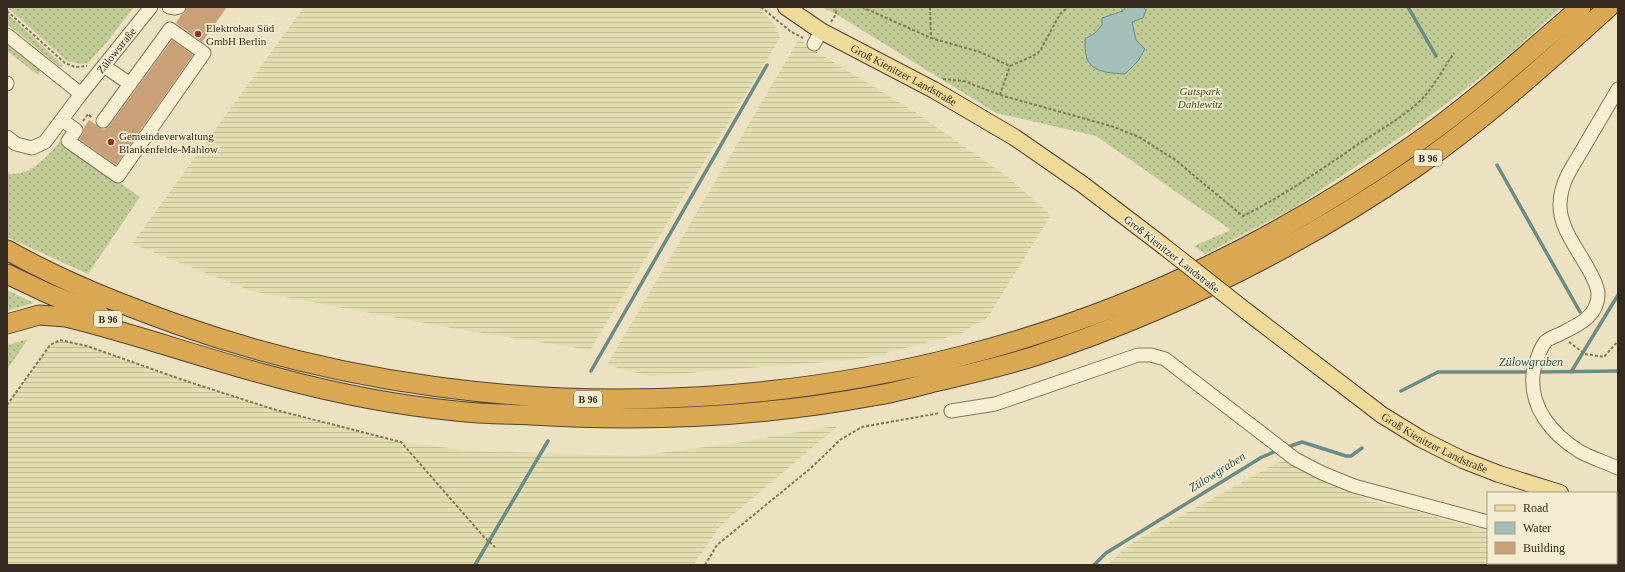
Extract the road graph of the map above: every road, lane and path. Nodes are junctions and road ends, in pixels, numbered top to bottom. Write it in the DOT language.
graph roads {
  1 [pos="151,7"];
  2 [pos="169,7"];
  3 [pos="179,7"];
  4 [pos="761,7"];
  5 [pos="786,7"];
  6 [pos="862,7"];
  7 [pos="930,7"];
  8 [pos="1068,7"];
  9 [pos="1581,7"];
  10 [pos="1609,7"];
  11 [pos="7,11"];
  12 [pos="7,34"];
  13 [pos="817,38"];
  14 [pos="931,38"];
  15 [pos="1454,53"];
  16 [pos="98,65"];
  17 [pos="1010,66"];
  18 [pos="130,84"];
  19 [pos="1618,89"];
  20 [pos="934,90"];
  21 [pos="81,94"];
  22 [pos="1000,95"];
  23 [pos="62,120"];
  24 [pos="103,121"];
  25 [pos="76,130"];
  26 [pos="7,137"];
  27 [pos="7,250"];
  28 [pos="7,274"];
  29 [pos="7,324"];
  30 [pos="1618,341"];
  31 [pos="1578,350"];
  32 [pos="211,359"];
  33 [pos="7,405"];
  34 [pos="951,411"];
  35 [pos="1618,468"];
  36 [pos="1557,492"];
  37 [pos="1487,522"];
  38 [pos="495,547"];
  39 [pos="705,565"];
  1 -- 16 [label="street, Zülowstraße"];
  2 -- 3 [label="street"];
  4 -- 13 [label="path"];
  5 -- 13 [label="main road, Groß Kienitzer Landstraße"];
  6 -- 14 [label="path"];
  7 -- 14 [label="path"];
  8 -- 17 [label="path"];
  9 -- 27 [label="highway, B 96"];
  10 -- 32 [label="highway, B 96"];
  11 -- 16 [label="path"];
  12 -- 21 [label="street"];
  13 -- 20 [label="main road, Groß Kienitzer Landstraße"];
  14 -- 17 [label="path"];
  15 -- 22 [label="path"];
  16 -- 18 [label="street"];
  16 -- 21 [label="street, Zülowstraße"];
  17 -- 22 [label="path"];
  18 -- 24 [label="street"];
  18 -- 25 [label="street"];
  19 -- 35 [label="street"];
  20 -- 22 [label="path"];
  20 -- 36 [label="main road, Groß Kienitzer Landstraße, bridge"];
  21 -- 23 [label="street, Zülowstraße"];
  23 -- 25 [label="street"];
  23 -- 26 [label="street, Zülowstraße"];
  24 -- 25 [label="path"];
  28 -- 32 [label="highway, B 96"];
  29 -- 32 [label="highway"];
  30 -- 31 [label="path"];
  33 -- 38 [label="path"];
  34 -- 37 [label="street"];
  34 -- 39 [label="path"];
}
